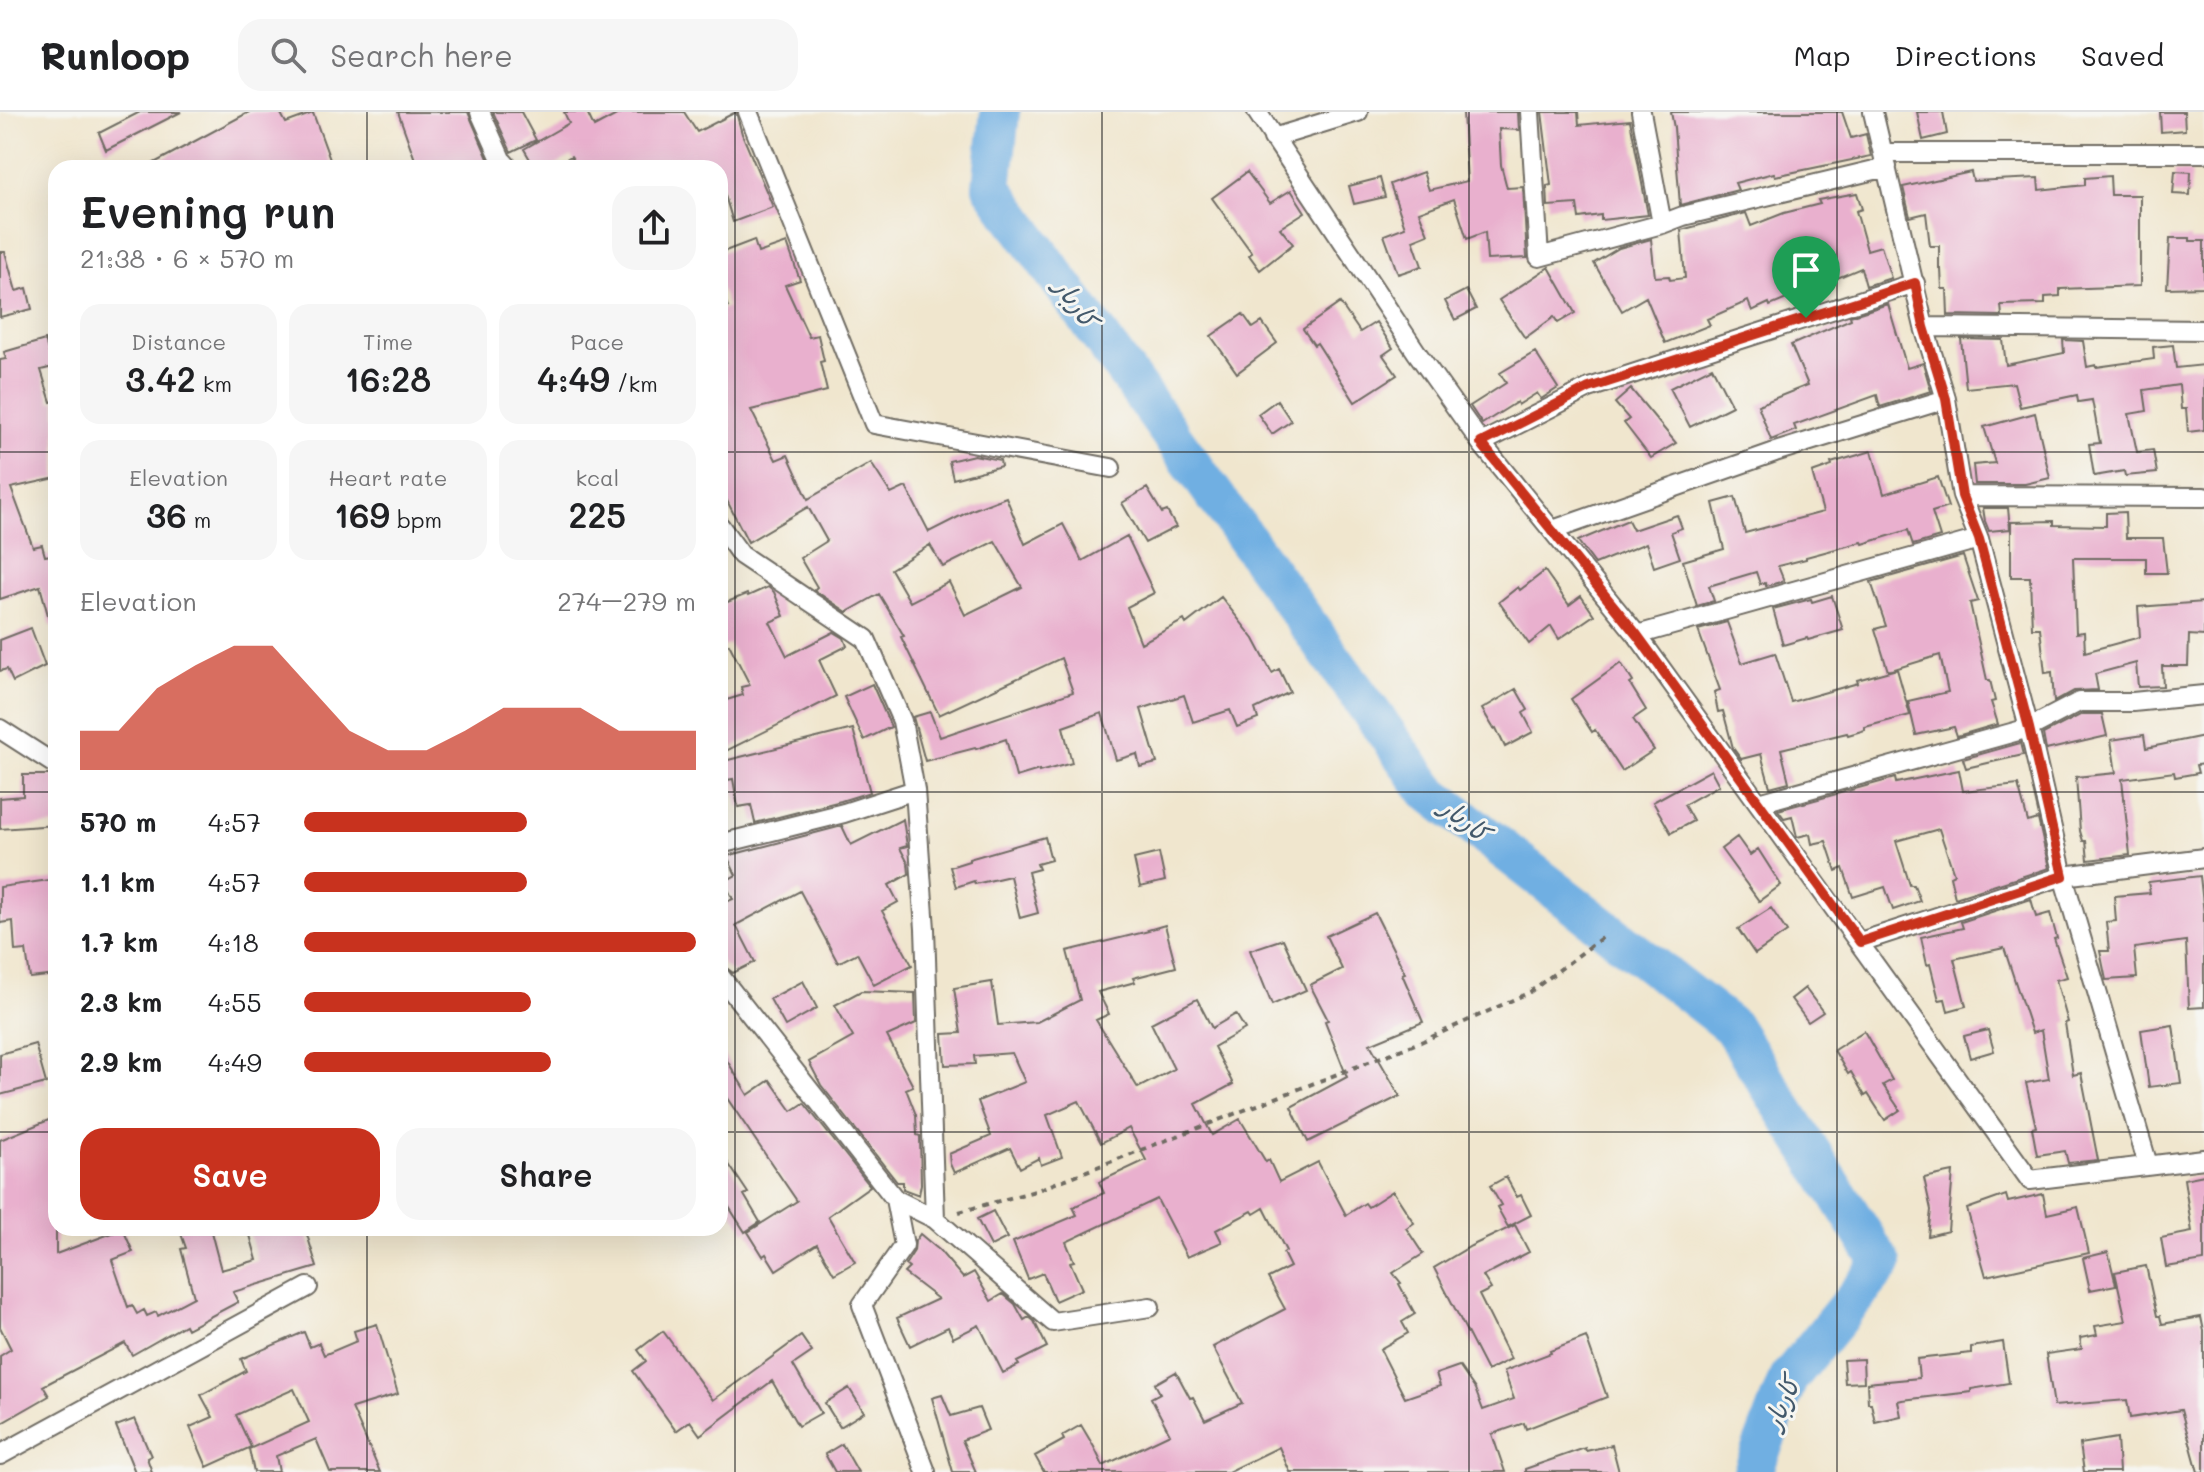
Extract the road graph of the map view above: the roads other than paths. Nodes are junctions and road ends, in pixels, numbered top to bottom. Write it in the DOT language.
graph roads {
  1 [pos="480,112"];
  2 [pos="748,112"];
  3 [pos="1257,112"];
  4 [pos="1358,112"];
  5 [pos="1530,112"];
  6 [pos="1641,112"];
  7 [pos="1873,112"];
  8 [pos="1273,138"];
  9 [pos="2204,153"];
  10 [pos="502,160"];
  11 [pos="1886,160"];
  12 [pos="1662,224"];
  13 [pos="1915,283"];
  14 [pos="1924,327"];
  15 [pos="2204,330"];
  16 [pos="1946,399"];
  17 [pos="1481,443"];
  18 [pos="1111,468"];
  19 [pos="1962,496"];
  20 [pos="2204,497"];
  21 [pos="1553,530"];
  22 [pos="728,537"];
  23 [pos="1979,539"];
  24 [pos="1637,635"];
  25 [pos="2204,695"];
  26 [pos="2029,728"];
  27 [pos="0,729"];
  28 [pos="48,760"];
  29 [pos="915,790"];
  30 [pos="1759,803"];
  31 [pos="728,842"];
  32 [pos="2204,858"];
  33 [pos="2063,876"];
  34 [pos="1860,942"];
  35 [pos="728,986"];
  36 [pos="2204,1159"];
  37 [pos="2148,1165"];
  38 [pos="895,1199"];
  39 [pos="935,1219"];
  40 [pos="308,1287"];
  41 [pos="1150,1307"];
  42 [pos="0,1455"];
  43 [pos="926,1472"];
  1 -- 10 [label="street"];
  2 -- 18 [label="street"];
  3 -- 8 [label="street"];
  4 -- 8 [label="street"];
  5 -- 12 [label="street"];
  6 -- 12 [label="street"];
  7 -- 11 [label="street"];
  8 -- 17 [label="street"];
  9 -- 11 [label="street"];
  11 -- 12 [label="street"];
  11 -- 13 [label="street"];
  13 -- 14 [label="street"];
  13 -- 17 [label="street"];
  14 -- 15 [label="street"];
  14 -- 16 [label="street"];
  16 -- 19 [label="street"];
  16 -- 21 [label="street"];
  17 -- 21 [label="street"];
  19 -- 20 [label="street"];
  19 -- 23 [label="street"];
  21 -- 24 [label="street"];
  22 -- 29 [label="street"];
  23 -- 24 [label="street"];
  23 -- 26 [label="street"];
  24 -- 30 [label="street"];
  25 -- 26 [label="street"];
  26 -- 30 [label="street"];
  26 -- 33 [label="street"];
  27 -- 28 [label="street"];
  29 -- 31 [label="street"];
  29 -- 39 [label="street"];
  30 -- 34 [label="street"];
  32 -- 33 [label="street"];
  33 -- 34 [label="street"];
  33 -- 37 [label="street"];
  34 -- 37 [label="street"];
  35 -- 38 [label="street"];
  36 -- 37 [label="street"];
  38 -- 39 [label="street"];
  38 -- 43 [label="street"];
  39 -- 41 [label="street"];
  40 -- 42 [label="street"];
}
